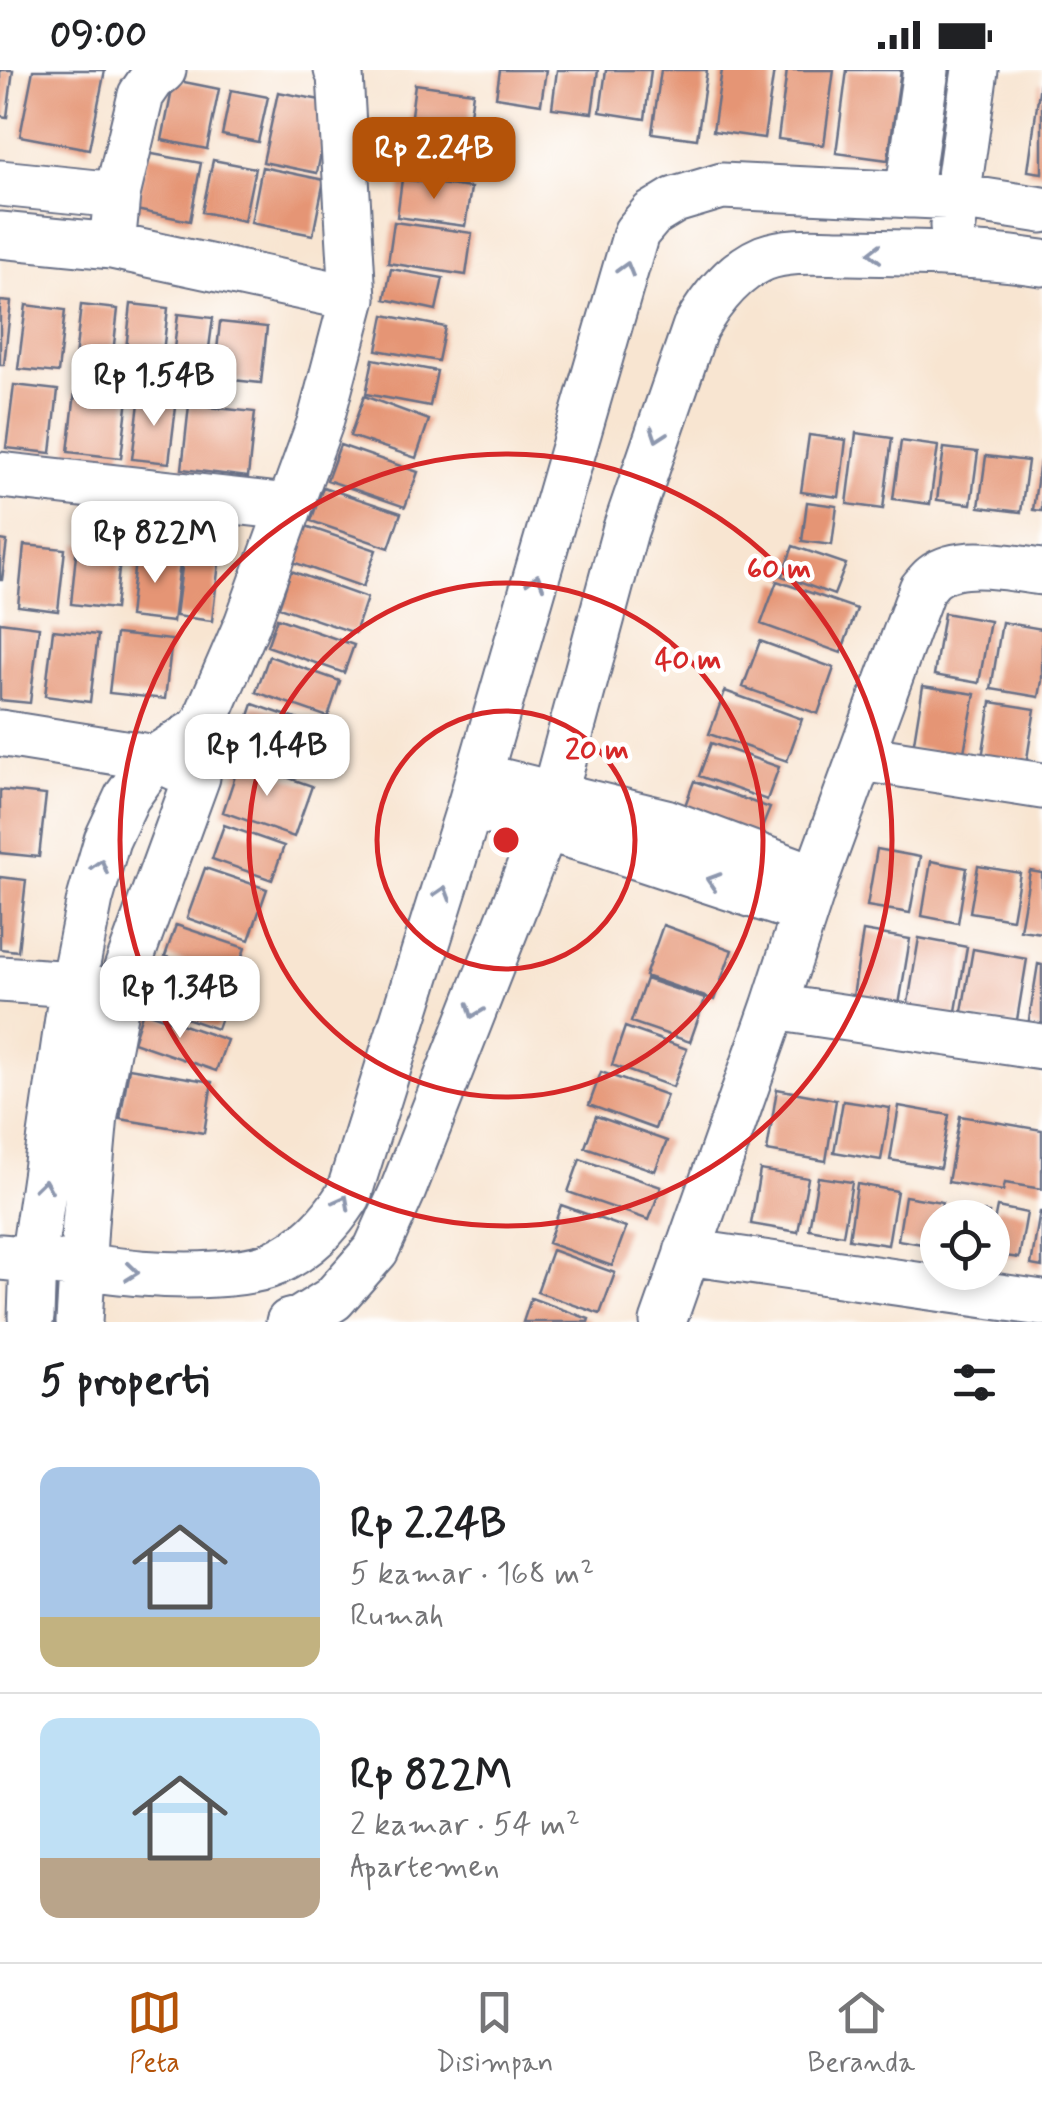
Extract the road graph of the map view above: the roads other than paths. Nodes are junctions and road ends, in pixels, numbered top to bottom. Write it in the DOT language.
graph roads {
  1 [pos="162,70"];
  2 [pos="336,70"];
  3 [pos="926,70"];
  4 [pos="974,70"];
  5 [pos="0,183"];
  6 [pos="117,194"];
  7 [pos="908,195"];
  8 [pos="958,197"];
  9 [pos="1042,210"];
  10 [pos="0,235"];
  11 [pos="112,246"];
  12 [pos="949,253"];
  13 [pos="1042,263"];
  14 [pos="353,298"];
  15 [pos="0,476"];
  16 [pos="288,507"];
  17 [pos="1042,572"];
  18 [pos="202,728"];
  19 [pos="0,733"];
  20 [pos="155,758"];
  21 [pos="862,758"];
  22 [pos="197,777"];
  23 [pos="1042,786"];
  24 [pos="475,791"];
  25 [pos="549,811"];
  26 [pos="811,895"];
  27 [pos="0,979"];
  28 [pos="73,984"];
  29 [pos="118,993"];
  30 [pos="774,1007"];
  31 [pos="1042,1047"];
  32 [pos="687,1252"];
  33 [pos="16,1258"];
  34 [pos="82,1266"];
  35 [pos="1042,1303"];
  36 [pos="46,1319"];
  37 [pos="290,1322"];
  38 [pos="663,1322"];
  1 -- 6 [label="street"];
  2 -- 14 [label="street"];
  3 -- 7 [label="street"];
  4 -- 8 [label="street"];
  5 -- 6 [label="street"];
  6 -- 11 [label="street"];
  7 -- 8 [label="street"];
  24 -- 7 [label="street, one-way"];
  8 -- 9 [label="street"];
  8 -- 12 [label="street"];
  10 -- 11 [label="street"];
  11 -- 14 [label="street"];
  12 -- 13 [label="street"];
  12 -- 25 [label="street, one-way"];
  14 -- 16 [label="street"];
  15 -- 16 [label="street"];
  16 -- 18 [label="street"];
  17 -- 21 [label="street"];
  18 -- 20 [label="street"];
  18 -- 22 [label="street"];
  19 -- 20 [label="street"];
  20 -- 22 [label="street"];
  28 -- 20 [label="street, one-way"];
  21 -- 23 [label="street"];
  21 -- 26 [label="street"];
  22 -- 29 [label="street"];
  24 -- 25 [label="street"];
  34 -- 24 [label="street, one-way"];
  25 -- 26 [label="street"];
  25 -- 37 [label="street, one-way"];
  26 -- 30 [label="street"];
  27 -- 28 [label="street"];
  28 -- 29 [label="street"];
  33 -- 28 [label="street, one-way"];
  29 -- 34 [label="street"];
  30 -- 31 [label="street"];
  30 -- 32 [label="street"];
  32 -- 35 [label="street"];
  32 -- 38 [label="street"];
  33 -- 34 [label="street"];
  33 -- 36 [label="street"];
  34 -- 36 [label="street"];
}
